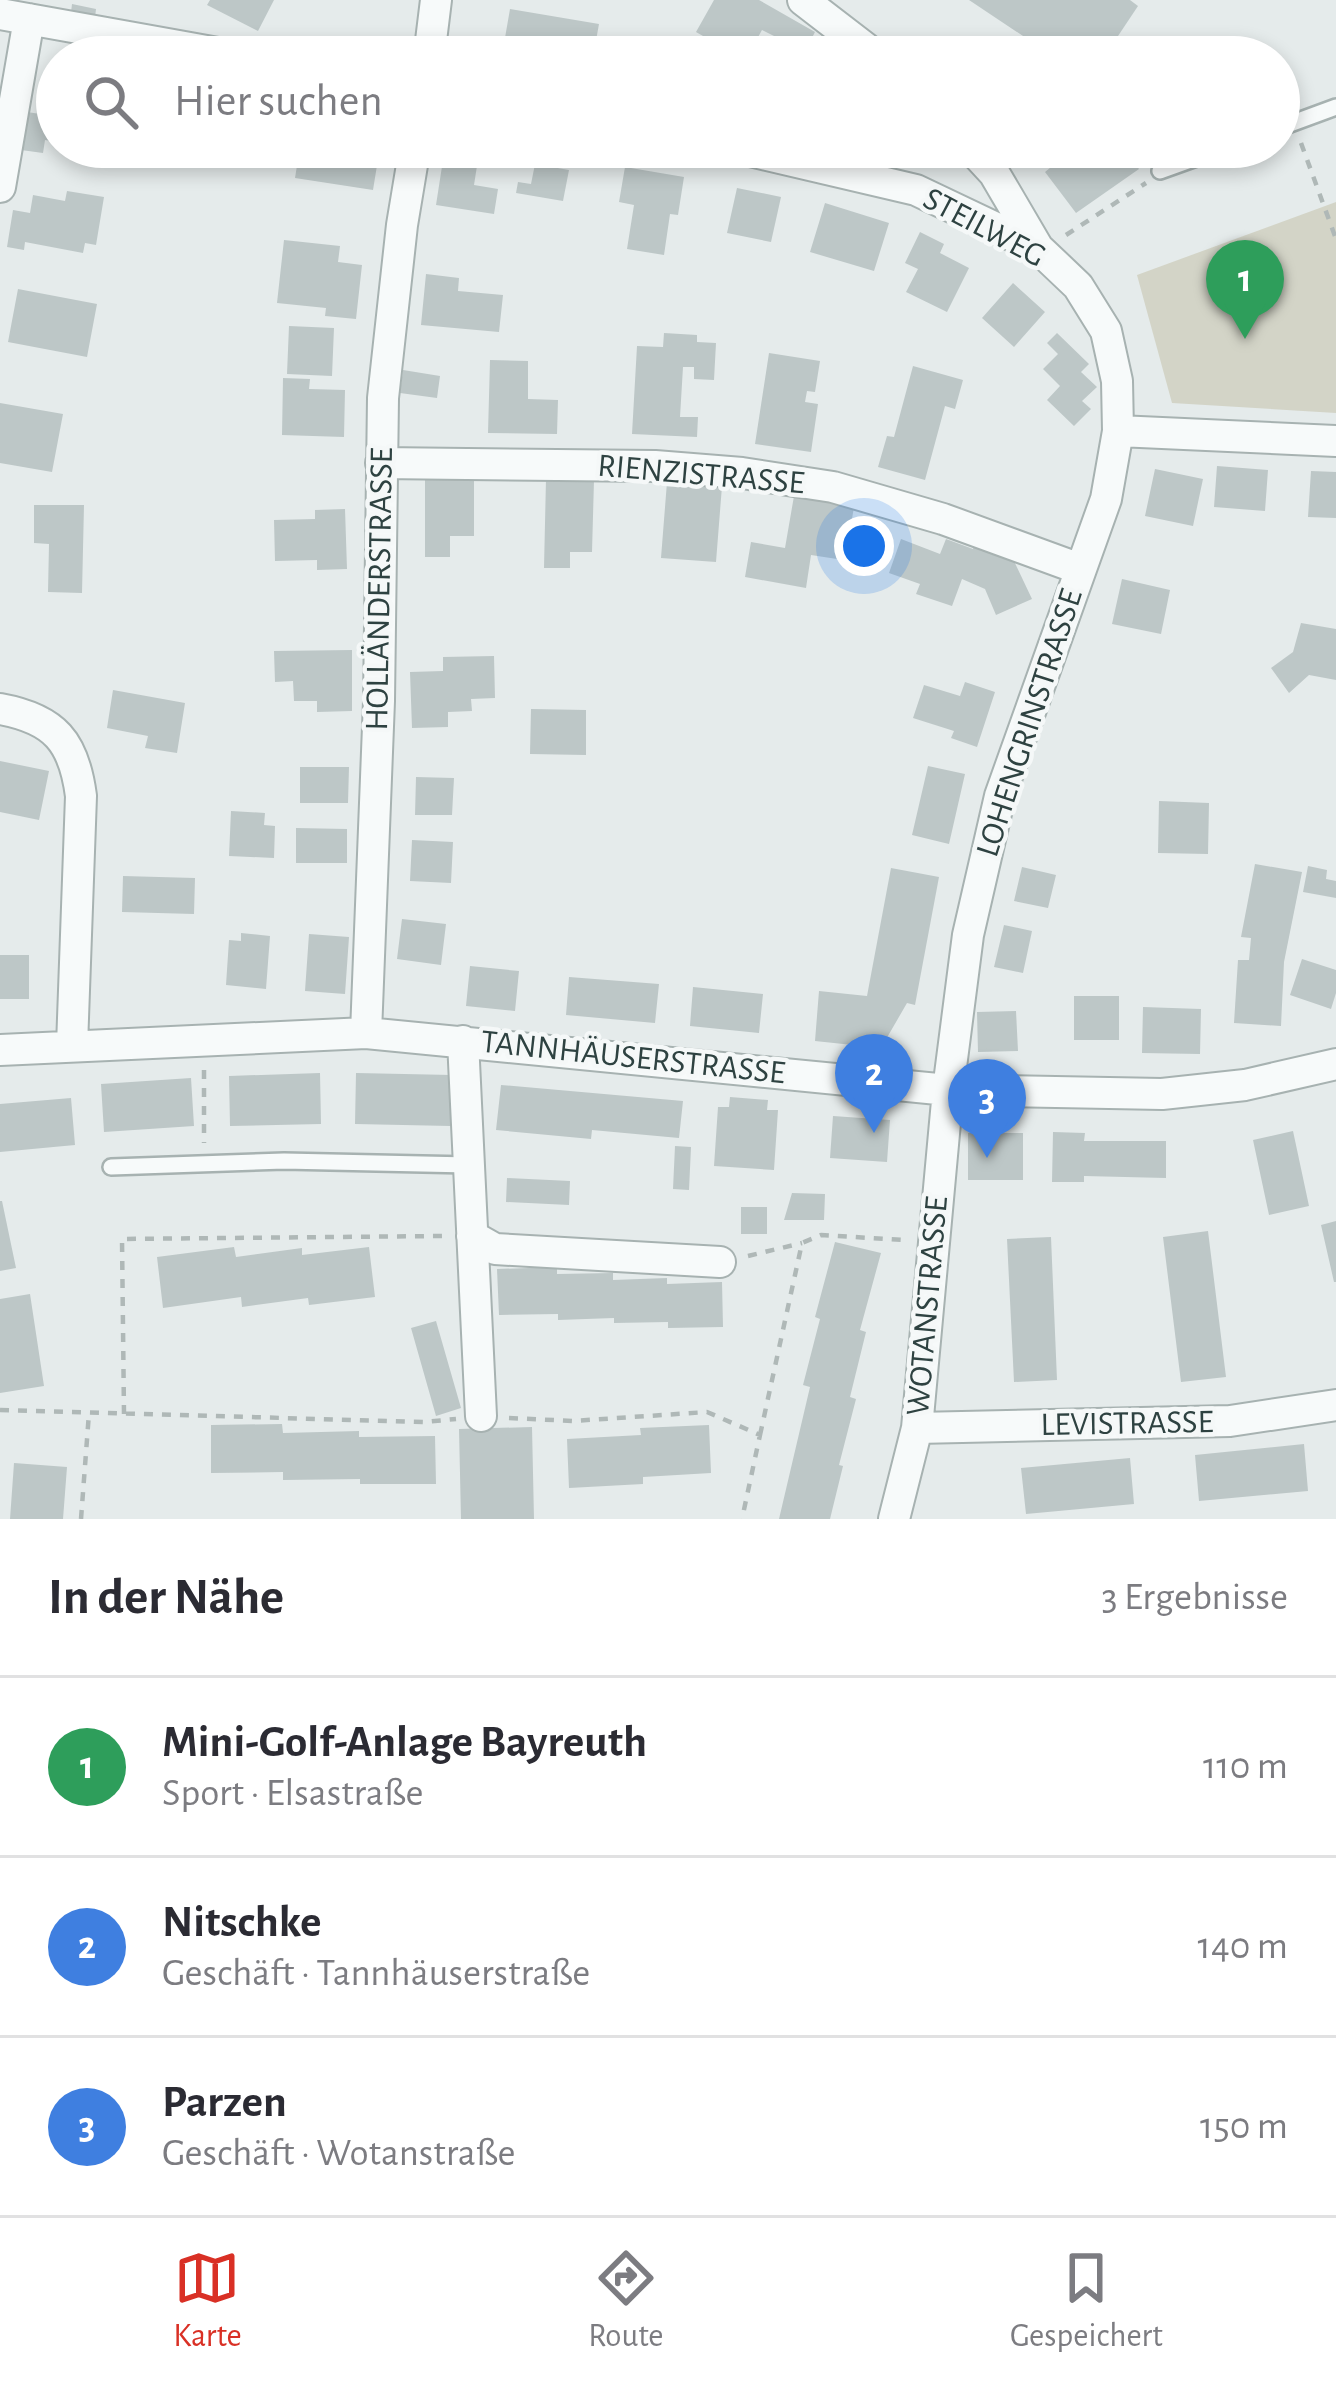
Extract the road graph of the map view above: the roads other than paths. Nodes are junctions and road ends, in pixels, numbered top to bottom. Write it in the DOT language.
graph roads {
  1 [pos="436,0"];
  2 [pos="803,0"];
  3 [pos="15,17"];
  4 [pos="122,36"];
  5 [pos="432,36"];
  6 [pos="850,36"];
  7 [pos="1336,107"];
  8 [pos="1300,121"];
  9 [pos="412,168"];
  10 [pos="822,168"];
  11 [pos="989,168"];
  12 [pos="1175,168"];
  13 [pos="1153,177"];
  14 [pos="0,187"];
  15 [pos="1038,248"];
  16 [pos="1118,430"];
  17 [pos="1336,442"];
  18 [pos="381,463"];
  19 [pos="1080,569"];
  20 [pos="0,709"];
  21 [pos="366,1033"];
  22 [pos="463,1041"];
  23 [pos="72,1046"];
  24 [pos="0,1050"];
  25 [pos="1336,1064"];
  26 [pos="948,1090"];
  27 [pos="469,1165"];
  28 [pos="110,1167"];
  29 [pos="472,1236"];
  30 [pos="719,1262"];
  31 [pos="1336,1405"];
  32 [pos="481,1416"];
  33 [pos="917,1428"];
  34 [pos="894,1519"];
  1 -- 5 [label="street"];
  2 -- 6 [label="street"];
  3 -- 4 [label="street"];
  3 -- 14 [label="street"];
  7 -- 8 [label="lane"];
  9 -- 18 [label="street, HOLLÄNDERSTRASSE"];
  10 -- 15 [label="street, STEILWEG"];
  11 -- 15 [label="street"];
  12 -- 13 [label="lane"];
  15 -- 16 [label="street, STEILWEG"];
  16 -- 17 [label="street"];
  16 -- 19 [label="street, LOHENGRINSTRASSE"];
  18 -- 19 [label="street, RIENZISTRASSE"];
  18 -- 21 [label="street, HOLLÄNDERSTRASSE"];
  19 -- 26 [label="street, LOHENGRINSTRASSE"];
  20 -- 23 [label="street"];
  21 -- 22 [label="street, TANNHÄUSERSTRASSE"];
  21 -- 23 [label="street, TANNHÄUSERSTRASSE"];
  22 -- 26 [label="street, TANNHÄUSERSTRASSE"];
  22 -- 27 [label="street"];
  23 -- 24 [label="street, TANNHÄUSERSTRASSE"];
  25 -- 26 [label="street, TANNHÄUSERSTRASSE"];
  26 -- 33 [label="street, WOTANSTRASSE"];
  27 -- 28 [label="lane"];
  27 -- 29 [label="street"];
  29 -- 30 [label="street"];
  29 -- 32 [label="street"];
  31 -- 33 [label="street, LEVISTRASSE"];
  33 -- 34 [label="street, WOTANSTRASSE"];
}
